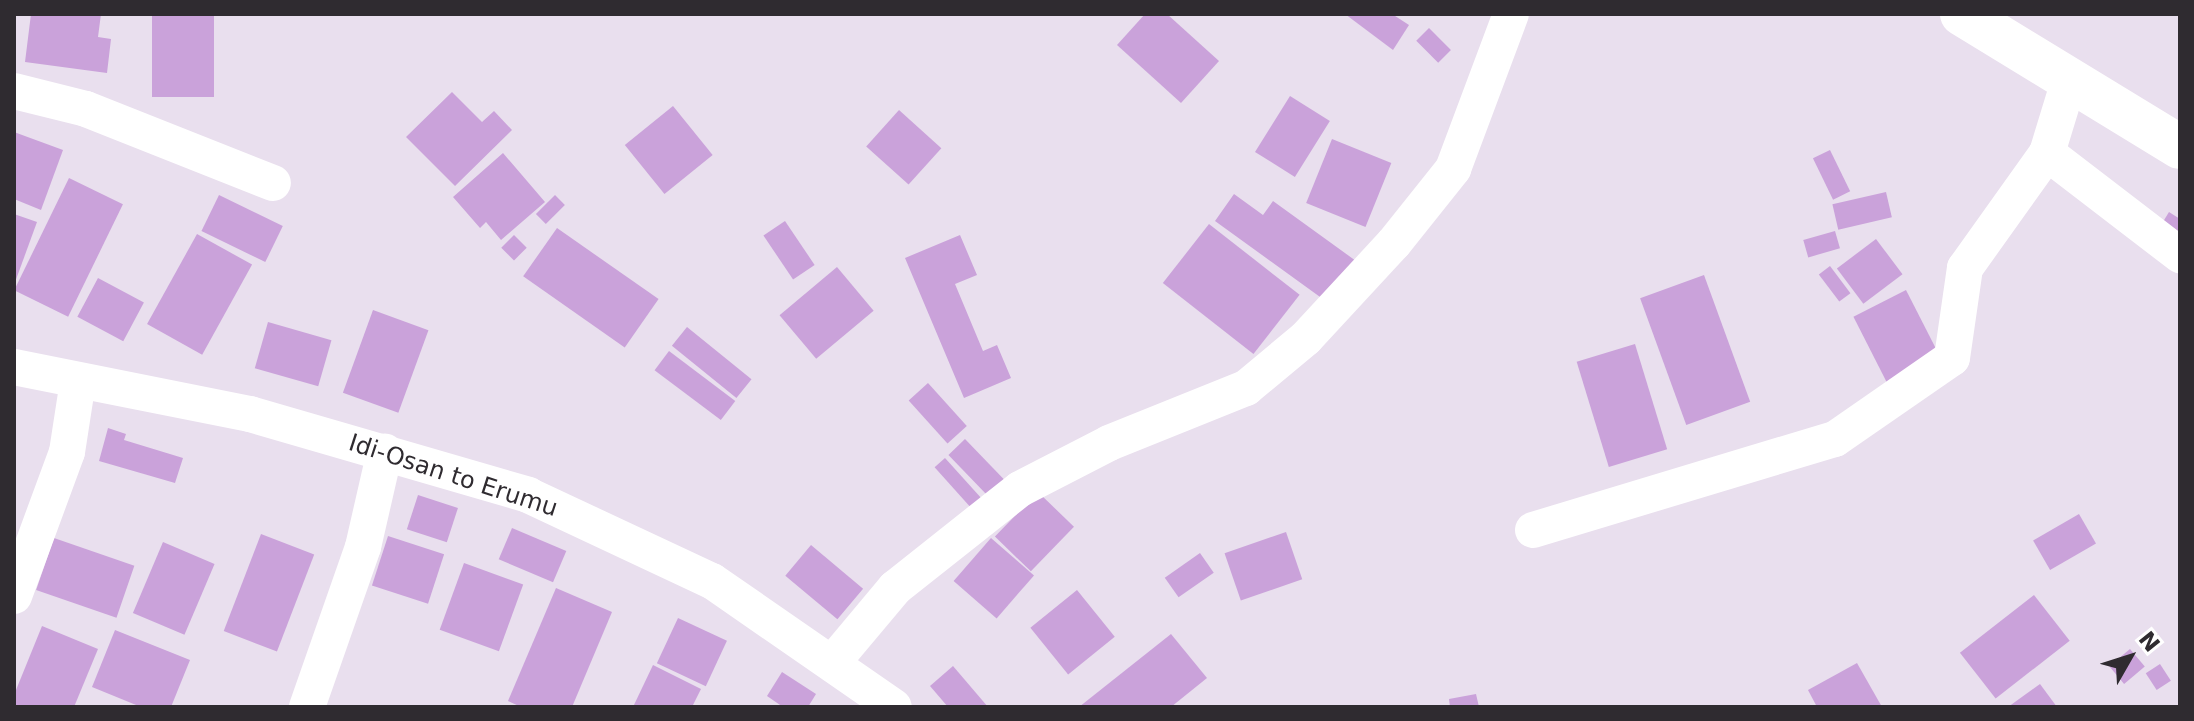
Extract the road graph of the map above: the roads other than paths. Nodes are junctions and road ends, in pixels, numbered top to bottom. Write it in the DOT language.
graph roads {
  1 [pos="1511,14"];
  2 [pos="1962,14"];
  3 [pos="2069,81"];
  4 [pos="14,91"];
  5 [pos="2180,147"];
  6 [pos="2047,153"];
  7 [pos="273,183"];
  8 [pos="2180,255"];
  9 [pos="14,367"];
  10 [pos="78,381"];
  11 [pos="385,451"];
  12 [pos="1533,530"];
  13 [pos="14,596"];
  14 [pos="833,662"];
  15 [pos="307,707"];
  16 [pos="894,707"];
  1 -- 14 [label="street"];
  2 -- 3 [label="main road"];
  3 -- 5 [label="main road"];
  3 -- 6 [label="street"];
  4 -- 7 [label="street"];
  6 -- 8 [label="street"];
  6 -- 12 [label="street"];
  9 -- 10 [label="street, Idi-Osan to Erumu"];
  10 -- 11 [label="street, Idi-Osan to Erumu"];
  10 -- 13 [label="street"];
  11 -- 14 [label="street, Idi-Osan to Erumu"];
  11 -- 15 [label="street"];
  14 -- 16 [label="street, Idi-Osan to Erumu"];
}
